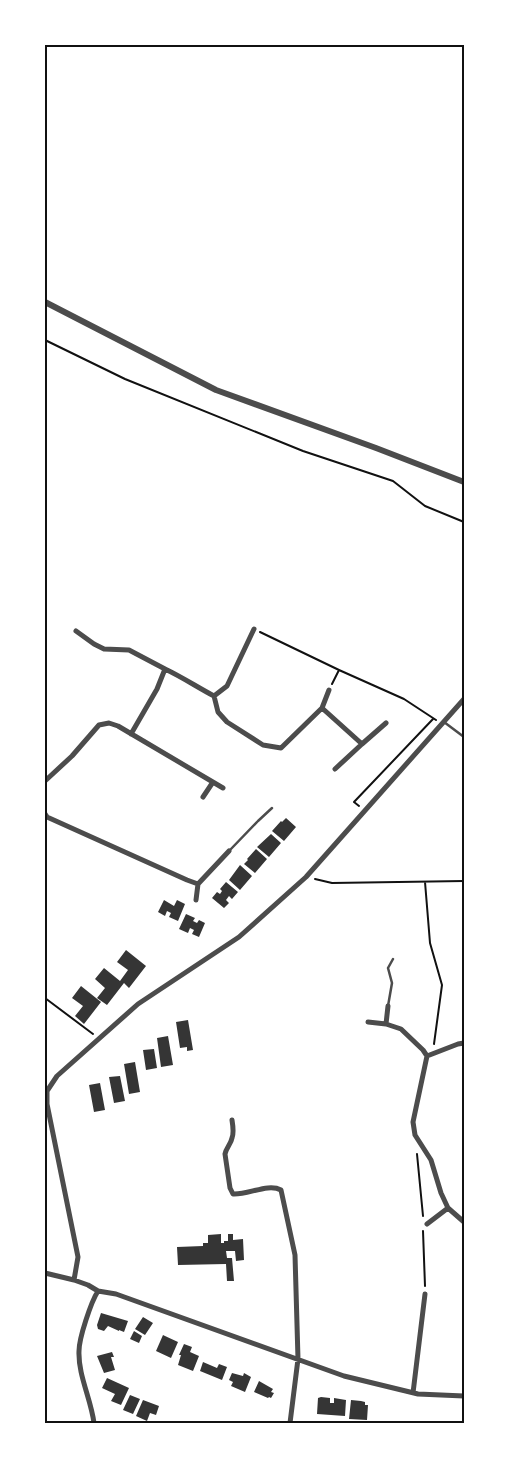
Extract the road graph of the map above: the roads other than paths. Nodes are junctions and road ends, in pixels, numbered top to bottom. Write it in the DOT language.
graph roads {
  1 [pos="45,302"];
  2 [pos="464,482"];
  3 [pos="254,629"];
  4 [pos="76,631"];
  5 [pos="165,669"];
  6 [pos="328,690"];
  7 [pos="214,696"];
  8 [pos="464,699"];
  9 [pos="322,708"];
  10 [pos="386,723"];
  11 [pos="443,723"];
  12 [pos="131,734"];
  13 [pos="464,737"];
  14 [pos="362,744"];
  15 [pos="335,769"];
  16 [pos="45,781"];
  17 [pos="212,782"];
  18 [pos="223,788"];
  19 [pos="203,797"];
  20 [pos="272,808"];
  21 [pos="45,814"];
  22 [pos="229,852"];
  23 [pos="198,884"];
  24 [pos="196,900"];
  25 [pos="393,959"];
  26 [pos="388,1006"];
  27 [pos="368,1022"];
  28 [pos="386,1024"];
  29 [pos="464,1043"];
  30 [pos="427,1056"];
  31 [pos="232,1120"];
  32 [pos="448,1208"];
  33 [pos="464,1222"];
  34 [pos="425,1224"];
  35 [pos="45,1273"];
  36 [pos="74,1280"];
  37 [pos="98,1291"];
  38 [pos="425,1294"];
  39 [pos="298,1360"];
  40 [pos="413,1393"];
  41 [pos="464,1396"];
  42 [pos="94,1423"];
  43 [pos="290,1423"];
  1 -- 2 [label="street"];
  3 -- 7 [label="street"];
  4 -- 5 [label="street"];
  5 -- 7 [label="street"];
  5 -- 12 [label="street"];
  6 -- 9 [label="street"];
  7 -- 9 [label="street"];
  8 -- 11 [label="street"];
  9 -- 14 [label="street"];
  10 -- 14 [label="street"];
  11 -- 13 [label="lane"];
  11 -- 36 [label="street"];
  12 -- 16 [label="street"];
  12 -- 17 [label="street"];
  14 -- 15 [label="street"];
  17 -- 18 [label="street"];
  17 -- 19 [label="street"];
  20 -- 22 [label="lane"];
  21 -- 23 [label="street"];
  22 -- 23 [label="street"];
  23 -- 24 [label="street"];
  25 -- 26 [label="lane"];
  26 -- 28 [label="street"];
  27 -- 28 [label="street"];
  28 -- 30 [label="street"];
  29 -- 30 [label="street"];
  30 -- 32 [label="street"];
  31 -- 39 [label="street"];
  32 -- 33 [label="street"];
  32 -- 34 [label="street"];
  35 -- 36 [label="street"];
  36 -- 37 [label="street"];
  37 -- 39 [label="street"];
  37 -- 42 [label="street"];
  38 -- 40 [label="street"];
  39 -- 40 [label="street"];
  39 -- 43 [label="street"];
  40 -- 41 [label="street"];
}
